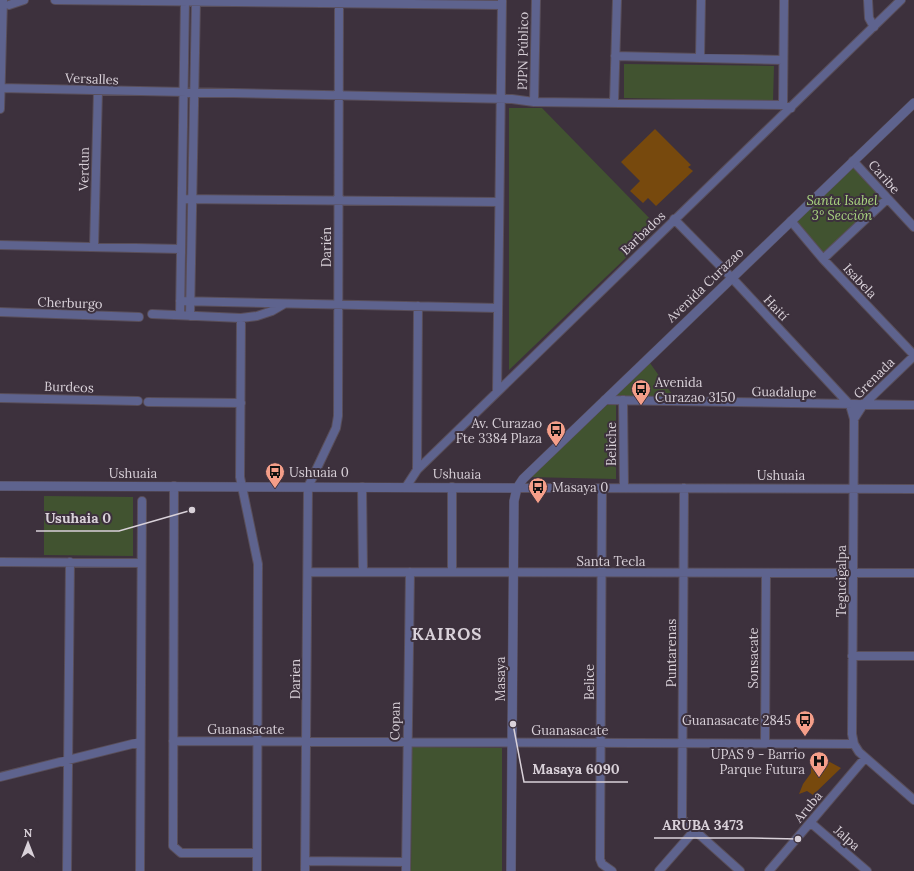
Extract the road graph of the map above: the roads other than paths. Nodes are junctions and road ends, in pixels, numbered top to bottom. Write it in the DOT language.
graph roads {
  1 [pos="24,0"];
  2 [pos="55,0"];
  3 [pos="536,0"];
  4 [pos="617,0"];
  5 [pos="701,0"];
  6 [pos="784,0"];
  7 [pos="868,0"];
  8 [pos="901,0"];
  9 [pos="186,1"];
  10 [pos="196,1"];
  11 [pos="339,1"];
  12 [pos="422,2"];
  13 [pos="502,2"];
  14 [pos="5,5"];
  15 [pos="874,27"];
  16 [pos="615,56"];
  17 [pos="700,58"];
  18 [pos="783,60"];
  19 [pos="0,88"];
  20 [pos="98,91"];
  21 [pos="184,93"];
  22 [pos="194,93"];
  23 [pos="339,96"];
  24 [pos="500,99"];
  25 [pos="534,102"];
  26 [pos="614,102"];
  27 [pos="914,104"];
  28 [pos="783,105"];
  29 [pos="0,108"];
  30 [pos="791,108"];
  31 [pos="853,161"];
  32 [pos="182,199"];
  33 [pos="192,199"];
  34 [pos="887,199"];
  35 [pos="337,201"];
  36 [pos="499,202"];
  37 [pos="674,219"];
  38 [pos="791,221"];
  39 [pos="914,227"];
  40 [pos="0,245"];
  41 [pos="94,247"];
  42 [pos="181,249"];
  43 [pos="823,259"];
  44 [pos="732,278"];
  45 [pos="180,301"];
  46 [pos="190,301"];
  47 [pos="285,303"];
  48 [pos="338,304"];
  49 [pos="418,306"];
  50 [pos="498,308"];
  51 [pos="0,312"];
  52 [pos="152,314"];
  53 [pos="180,315"];
  54 [pos="190,316"];
  55 [pos="139,317"];
  56 [pos="241,318"];
  57 [pos="914,356"];
  58 [pos="497,392"];
  59 [pos="0,398"];
  60 [pos="605,400"];
  61 [pos="623,400"];
  62 [pos="138,401"];
  63 [pos="148,402"];
  64 [pos="241,403"];
  65 [pos="850,405"];
  66 [pos="863,405"];
  67 [pos="914,405"];
  68 [pos="854,418"];
  69 [pos="417,470"];
  70 [pos="0,486"];
  71 [pos="174,486"];
  72 [pos="241,486"];
  73 [pos="308,487"];
  74 [pos="362,487"];
  75 [pos="406,487"];
  76 [pos="452,487"];
  77 [pos="518,488"];
  78 [pos="602,488"];
  79 [pos="624,488"];
  80 [pos="684,488"];
  81 [pos="853,488"];
  82 [pos="914,489"];
  83 [pos="142,501"];
  84 [pos="0,562"];
  85 [pos="70,562"];
  86 [pos="141,563"];
  87 [pos="308,572"];
  88 [pos="363,572"];
  89 [pos="410,572"];
  90 [pos="452,572"];
  91 [pos="513,572"];
  92 [pos="601,573"];
  93 [pos="684,573"];
  94 [pos="766,573"];
  95 [pos="853,573"];
  96 [pos="914,574"];
  97 [pos="852,656"];
  98 [pos="914,656"];
  99 [pos="258,740"];
  100 [pos="173,741"];
  101 [pos="307,741"];
  102 [pos="407,741"];
  103 [pos="140,742"];
  104 [pos="513,742"];
  105 [pos="601,742"];
  106 [pos="683,743"];
  107 [pos="765,743"];
  108 [pos="854,744"];
  109 [pos="68,758"];
  110 [pos="865,758"];
  111 [pos="0,777"];
  112 [pos="914,800"];
  113 [pos="811,823"];
  114 [pos="694,831"];
  115 [pos="257,853"];
  116 [pos="305,861"];
  117 [pos="406,862"];
  118 [pos="67,871"];
  119 [pos="140,871"];
  120 [pos="257,871"];
  121 [pos="305,871"];
  122 [pos="406,871"];
  123 [pos="511,871"];
  124 [pos="612,871"];
  125 [pos="659,871"];
  126 [pos="740,871"];
  127 [pos="769,871"];
  128 [pos="867,871"];
  1 -- 14 [label="street"];
  2 -- 9 [label="street"];
  3 -- 25 [label="street, PJPN Público"];
  4 -- 16 [label="street"];
  5 -- 17 [label="street"];
  6 -- 18 [label="street"];
  7 -- 15 [label="street"];
  8 -- 15 [label="street, Barbados"];
  9 -- 10 [label="street"];
  9 -- 21 [label="street"];
  10 -- 11 [label="street"];
  10 -- 22 [label="street"];
  11 -- 12 [label="street"];
  11 -- 23 [label="street, Darién"];
  12 -- 13 [label="street"];
  13 -- 24 [label="street"];
  14 -- 19 [label="street"];
  15 -- 30 [label="street, Barbados"];
  16 -- 17 [label="street"];
  16 -- 26 [label="street"];
  17 -- 18 [label="street"];
  18 -- 28 [label="street"];
  19 -- 20 [label="street, Versalles"];
  19 -- 29 [label="street"];
  20 -- 21 [label="street, Versalles"];
  20 -- 41 [label="street, Verdun"];
  21 -- 22 [label="street, Versalles"];
  21 -- 32 [label="street"];
  22 -- 23 [label="street, Versalles"];
  22 -- 33 [label="street"];
  23 -- 24 [label="street, Versalles"];
  23 -- 35 [label="street, Darién"];
  24 -- 25 [label="street, Versalles"];
  24 -- 36 [label="street"];
  25 -- 26 [label="street, Versalles"];
  26 -- 28 [label="street, Versalles"];
  27 -- 31 [label="street, Avenida Curazao"];
  28 -- 30 [label="street, Versalles"];
  30 -- 37 [label="street, Barbados"];
  31 -- 34 [label="street, Caribe"];
  31 -- 38 [label="street, Avenida Curazao"];
  32 -- 33 [label="street"];
  32 -- 42 [label="street"];
  33 -- 35 [label="street"];
  33 -- 46 [label="street"];
  34 -- 39 [label="street, Caribe"];
  34 -- 43 [label="street"];
  35 -- 36 [label="street"];
  35 -- 48 [label="street, Darién"];
  36 -- 50 [label="street"];
  37 -- 44 [label="street, Haití"];
  37 -- 58 [label="street, Barbados"];
  38 -- 43 [label="street, Isabela"];
  38 -- 44 [label="street, Avenida Curazao"];
  40 -- 41 [label="street"];
  41 -- 42 [label="street"];
  42 -- 45 [label="street"];
  43 -- 57 [label="street, Isabela"];
  44 -- 60 [label="street, Avenida Curazao"];
  44 -- 65 [label="street, Haití"];
  45 -- 46 [label="street"];
  45 -- 53 [label="street"];
  46 -- 47 [label="street"];
  46 -- 54 [label="street"];
  47 -- 48 [label="street"];
  47 -- 56 [label="street"];
  48 -- 49 [label="street"];
  48 -- 73 [label="street, Darién"];
  49 -- 50 [label="street"];
  49 -- 69 [label="street"];
  50 -- 58 [label="street"];
  51 -- 55 [label="street, Cherburgo"];
  52 -- 53 [label="street"];
  53 -- 54 [label="street"];
  54 -- 56 [label="street"];
  56 -- 64 [label="street"];
  57 -- 66 [label="street, Grenada"];
  58 -- 69 [label="street, Barbados"];
  59 -- 62 [label="street, Burdeos"];
  60 -- 61 [label="street, Guadalupe"];
  60 -- 77 [label="street, Avenida Curazao"];
  61 -- 65 [label="street, Guadalupe"];
  61 -- 79 [label="street, Beliche"];
  63 -- 64 [label="street"];
  64 -- 72 [label="street"];
  65 -- 66 [label="street, Guadalupe"];
  65 -- 68 [label="street, Haití"];
  66 -- 67 [label="street, Guadalupe"];
  66 -- 68 [label="street, Grenada"];
  68 -- 81 [label="street, Tegucigalpa"];
  69 -- 75 [label="street, Barbados"];
  70 -- 71 [label="street, Ushuaia"];
  71 -- 72 [label="street, Ushuaia"];
  71 -- 100 [label="street"];
  72 -- 73 [label="street, Ushuaia"];
  72 -- 99 [label="street"];
  73 -- 74 [label="street, Ushuaia"];
  73 -- 87 [label="street, Darien"];
  74 -- 75 [label="street, Ushuaia"];
  74 -- 88 [label="street"];
  75 -- 76 [label="street, Ushuaia"];
  76 -- 77 [label="street, Ushuaia"];
  76 -- 90 [label="street"];
  77 -- 78 [label="street, Ushuaia"];
  77 -- 91 [label="street, Masaya"];
  78 -- 79 [label="street, Ushuaia"];
  78 -- 92 [label="street, Belice"];
  79 -- 80 [label="street, Ushuaia"];
  80 -- 81 [label="street, Ushuaia"];
  80 -- 93 [label="street, Puntarenas"];
  81 -- 82 [label="street, Ushuaia"];
  81 -- 95 [label="street, Tegucigalpa"];
  83 -- 86 [label="street"];
  84 -- 85 [label="street"];
  85 -- 86 [label="street"];
  85 -- 109 [label="street"];
  86 -- 103 [label="street"];
  87 -- 88 [label="street, Santa Tecla"];
  87 -- 101 [label="street, Darien"];
  88 -- 89 [label="street, Santa Tecla"];
  89 -- 90 [label="street, Santa Tecla"];
  89 -- 102 [label="street, Copan"];
  90 -- 91 [label="street, Santa Tecla"];
  91 -- 92 [label="street, Santa Tecla"];
  91 -- 104 [label="street, Masaya"];
  92 -- 93 [label="street, Santa Tecla"];
  92 -- 105 [label="street, Belice"];
  93 -- 94 [label="street, Santa Tecla"];
  93 -- 106 [label="street, Puntarenas"];
  94 -- 95 [label="street, Santa Tecla"];
  94 -- 107 [label="street, Sonsacate"];
  95 -- 96 [label="street, Santa Tecla"];
  95 -- 97 [label="street, Tegucigalpa"];
  97 -- 98 [label="street"];
  97 -- 108 [label="street, Tegucigalpa"];
  99 -- 100 [label="street, Guanasacate"];
  99 -- 101 [label="street, Guanasacate"];
  99 -- 115 [label="street"];
  100 -- 115 [label="street"];
  101 -- 102 [label="street, Guanasacate"];
  101 -- 116 [label="street, Darien"];
  102 -- 104 [label="street, Guanasacate"];
  102 -- 117 [label="street, Copan"];
  103 -- 109 [label="street"];
  103 -- 119 [label="street"];
  104 -- 105 [label="street, Guanasacate"];
  104 -- 123 [label="street, Masaya"];
  105 -- 106 [label="street, Guanasacate"];
  105 -- 124 [label="street, Belice"];
  106 -- 107 [label="street, Guanasacate"];
  106 -- 114 [label="street, Puntarenas"];
  107 -- 108 [label="street, Guanasacate"];
  108 -- 110 [label="street"];
  109 -- 111 [label="street"];
  109 -- 118 [label="street"];
  110 -- 112 [label="street"];
  110 -- 113 [label="street, Aruba"];
  113 -- 127 [label="street, Aruba"];
  113 -- 128 [label="street, Jalpa"];
  114 -- 125 [label="street"];
  114 -- 126 [label="street"];
  115 -- 120 [label="street"];
  116 -- 117 [label="street"];
  116 -- 121 [label="street, Darien"];
  117 -- 122 [label="street, Copan"];
}
